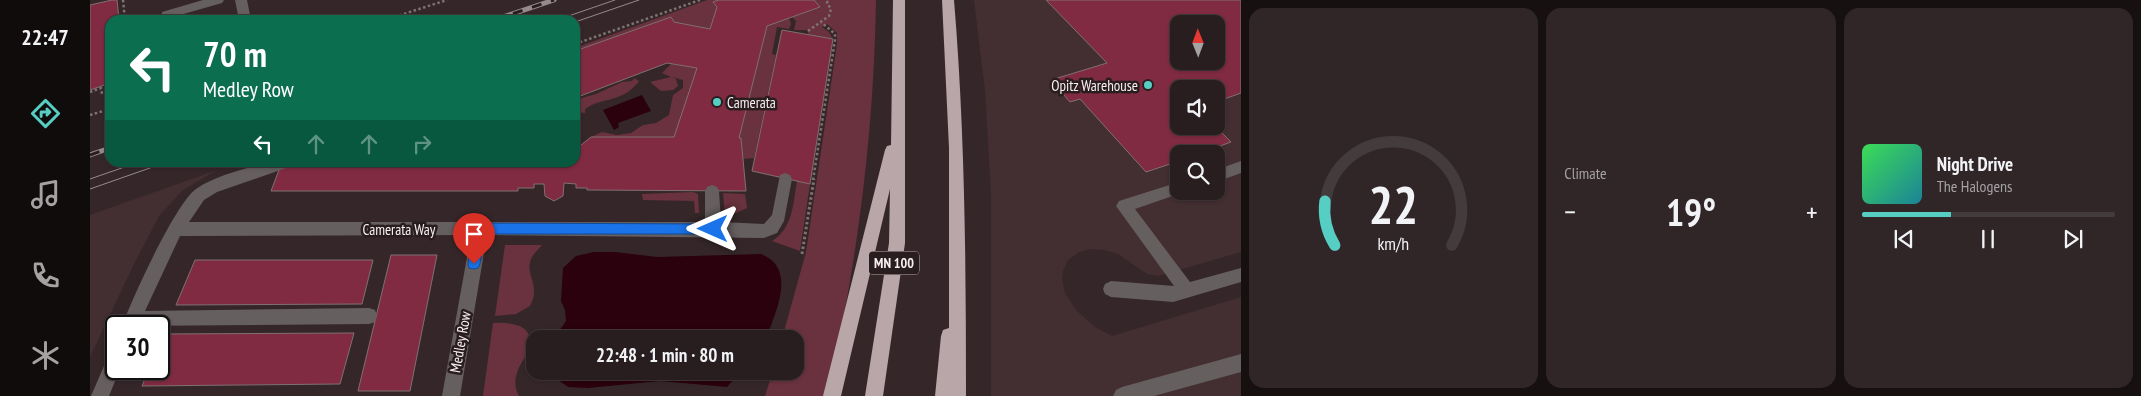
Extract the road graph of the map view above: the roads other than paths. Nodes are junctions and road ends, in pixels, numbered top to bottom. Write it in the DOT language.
graph roads {
  1 [pos="218,0"];
  2 [pos="241,0"];
  3 [pos="899,0"];
  4 [pos="948,0"];
  5 [pos="166,15"];
  6 [pos="244,15"];
  7 [pos="897,129"];
  8 [pos="272,167"];
  9 [pos="1241,167"];
  10 [pos="1225,173"];
  11 [pos="785,179"];
  12 [pos="712,191"];
  13 [pos="1170,191"];
  14 [pos="480,228"];
  15 [pos="176,229"];
  16 [pos="713,229"];
  17 [pos="958,250"];
  18 [pos="1241,275"];
  19 [pos="1111,289"];
  20 [pos="1187,291"];
  21 [pos="136,315"];
  22 [pos="369,316"];
  23 [pos="170,322"];
  24 [pos="1241,363"];
  25 [pos="107,380"];
  26 [pos="100,396"];
  27 [pos="451,396"];
  28 [pos="832,396"];
  29 [pos="874,396"];
  30 [pos="944,396"];
  31 [pos="957,396"];
  32 [pos="1122,396"];
  1 -- 5 [label="street"];
  2 -- 6 [label="street"];
  3 -- 7 [label="highway, MN 100"];
  4 -- 17 [label="highway"];
  7 -- 28 [label="highway"];
  7 -- 29 [label="highway, MN 100"];
  8 -- 15 [label="street"];
  9 -- 10 [label="street"];
  11 -- 16 [label="street, Camerata Way"];
  12 -- 16 [label="street"];
  13 -- 20 [label="street"];
  14 -- 15 [label="street, Camerata Way"];
  14 -- 16 [label="street, Camerata Way"];
  14 -- 27 [label="street, Medley Row"];
  15 -- 21 [label="street"];
  17 -- 30 [label="highway"];
  17 -- 31 [label="highway"];
  18 -- 20 [label="street"];
  19 -- 20 [label="street"];
  22 -- 23 [label="street"];
  24 -- 32 [label="street"];
  25 -- 26 [label="street"];
}
